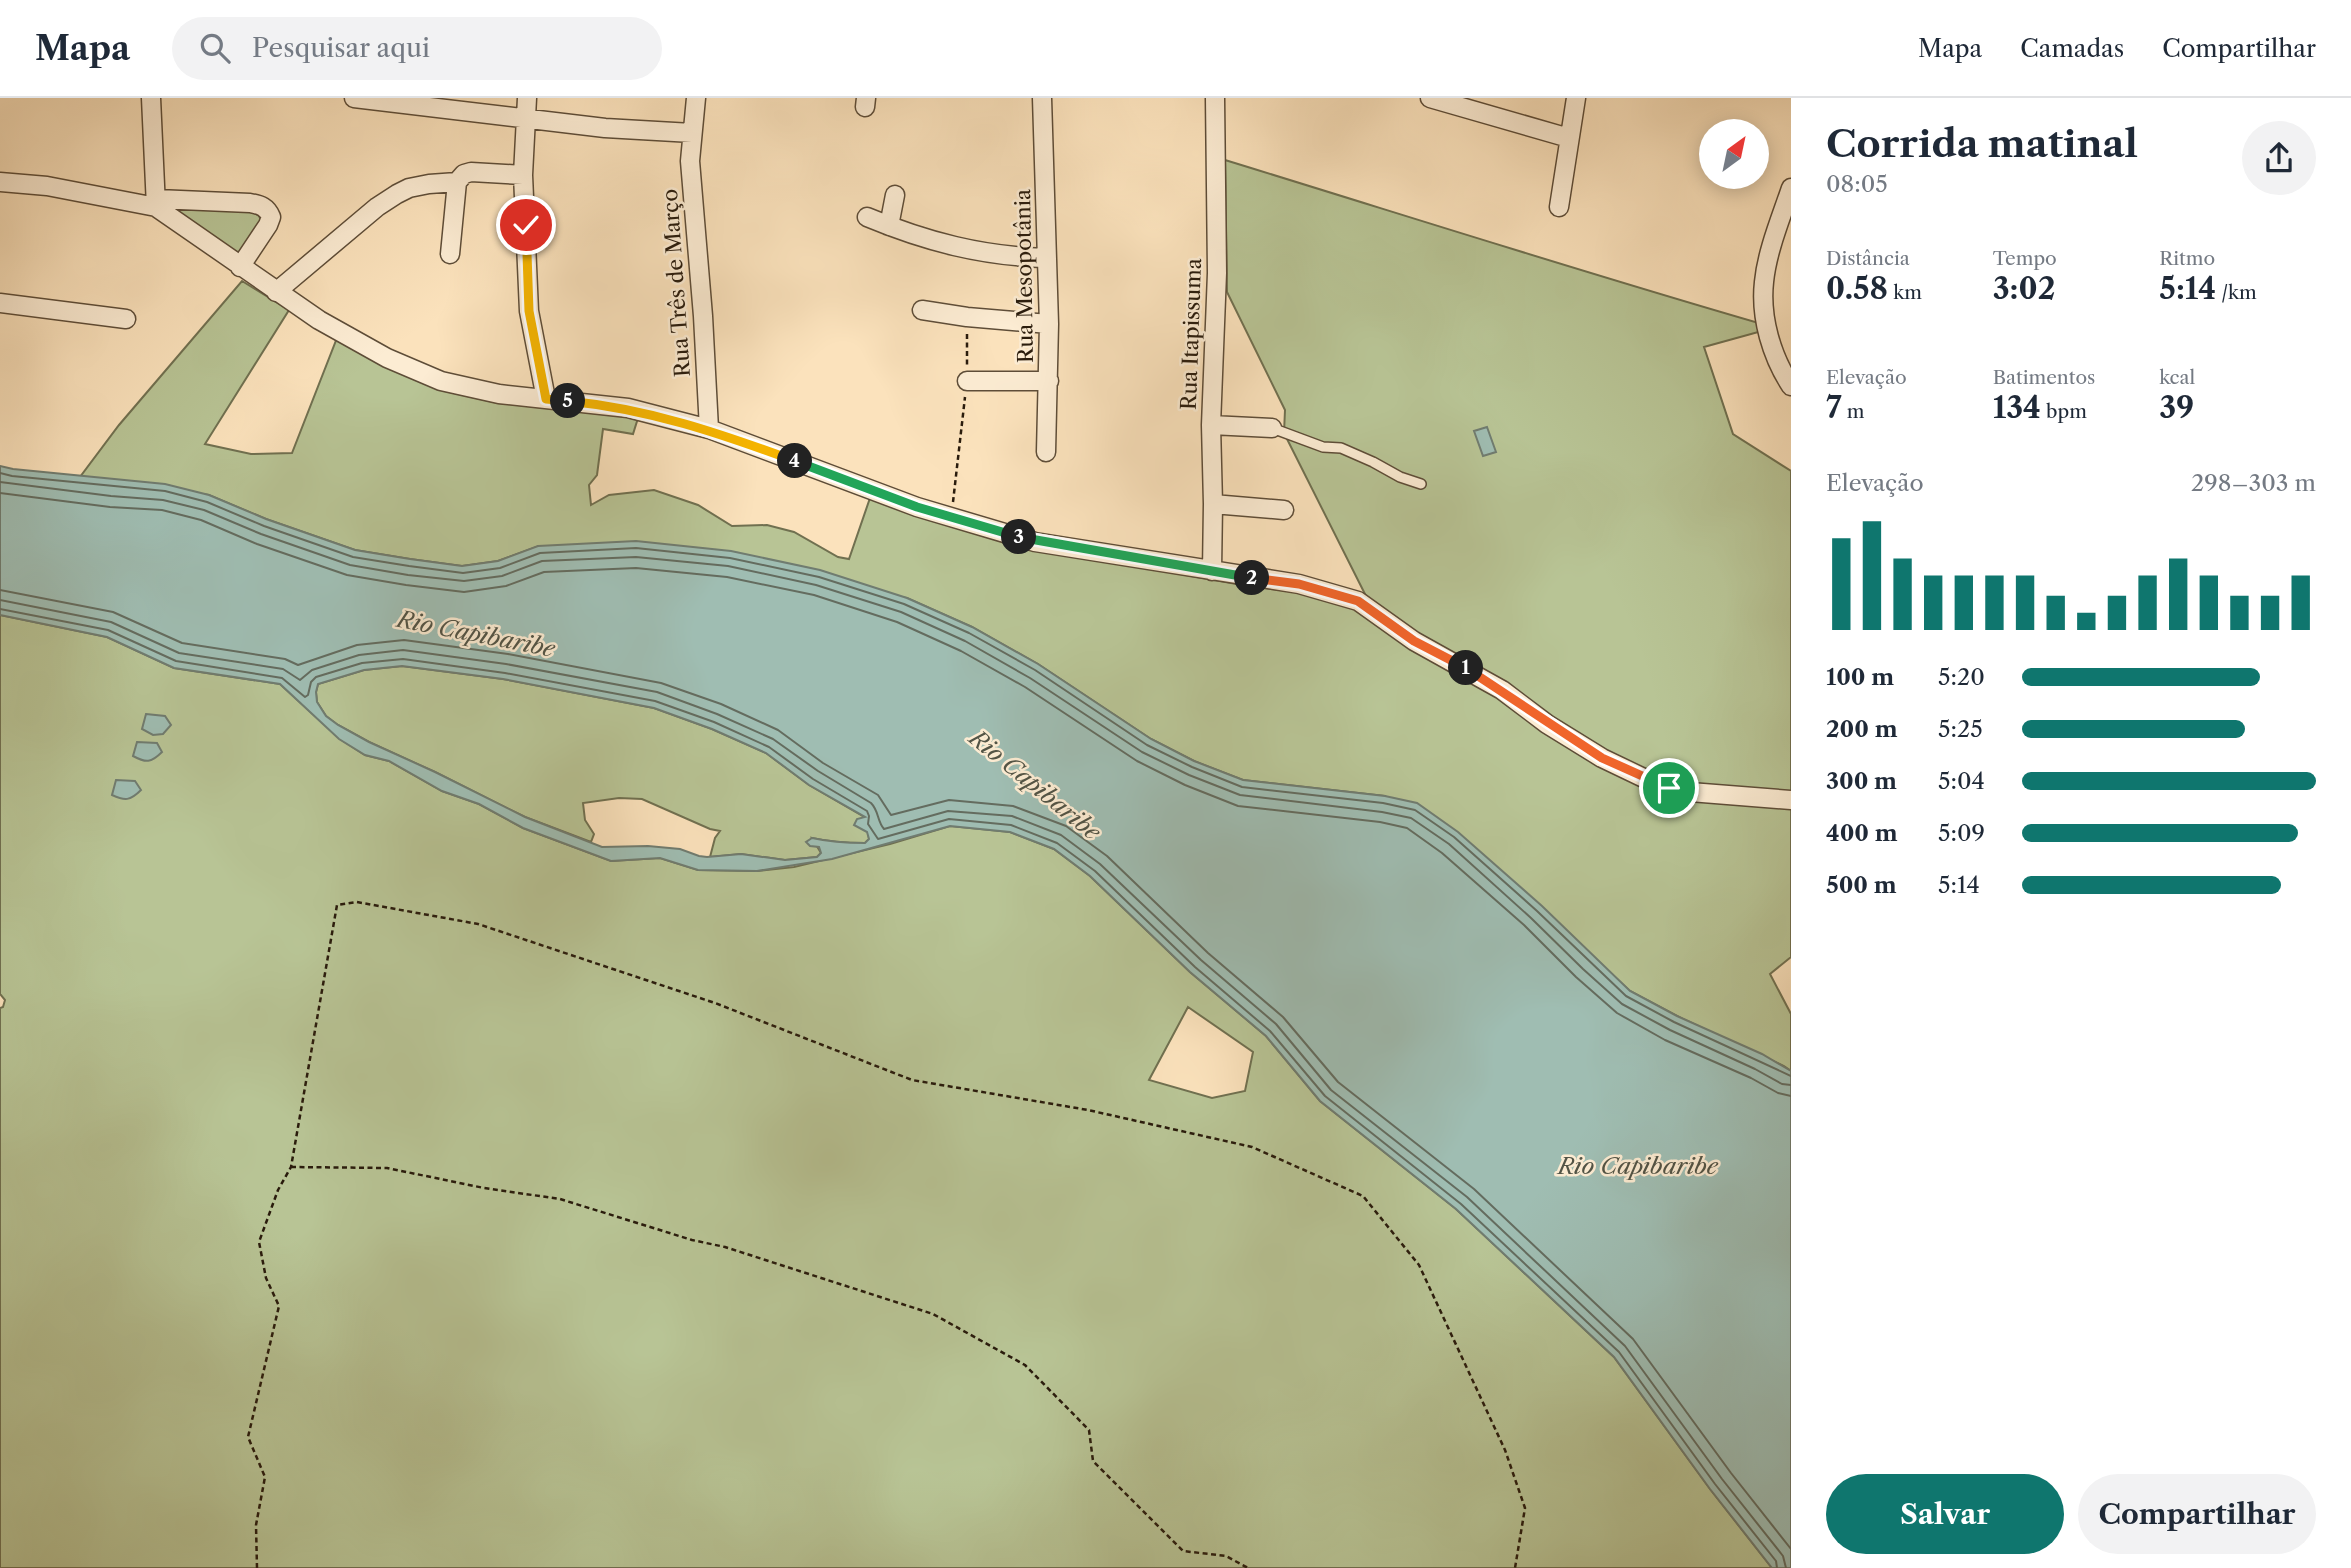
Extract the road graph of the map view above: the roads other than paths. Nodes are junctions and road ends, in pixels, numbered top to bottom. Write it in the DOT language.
graph roads {
  1 [pos="151,98"];
  2 [pos="354,98"];
  3 [pos="527,98"];
  4 [pos="696,98"];
  5 [pos="1042,98"];
  6 [pos="1215,98"];
  7 [pos="1430,98"];
  8 [pos="1576,98"];
  9 [pos="525,117"];
  10 [pos="692,133"];
  11 [pos="1569,138"];
  12 [pos="523,175"];
  13 [pos="457,181"];
  14 [pos="0,182"];
  15 [pos="1791,188"];
  16 [pos="895,195"];
  17 [pos="156,203"];
  18 [pos="1559,207"];
  19 [pos="867,218"];
  20 [pos="889,226"];
  21 [pos="450,254"];
  22 [pos="1046,258"];
  23 [pos="240,267"];
  24 [pos="276,292"];
  25 [pos="0,303"];
  26 [pos="922,310"];
  27 [pos="126,319"];
  28 [pos="1049,324"];
  29 [pos="967,381"];
  30 [pos="1049,381"];
  31 [pos="1791,386"];
  32 [pos="546,399"];
  33 [pos="1211,425"];
  34 [pos="1272,428"];
  35 [pos="709,429"];
  36 [pos="1046,452"];
  37 [pos="1421,484"];
  38 [pos="1213,504"];
  39 [pos="1284,510"];
  40 [pos="1212,572"];
  41 [pos="1791,800"];
  1 -- 17 [label="street"];
  2 -- 9 [label="street"];
  3 -- 9 [label="street"];
  4 -- 10 [label="street, Rua Três de Março"];
  5 -- 22 [label="street, Rua Mesopotânia"];
  6 -- 33 [label="street, Rua Itapissuma"];
  7 -- 11 [label="street"];
  8 -- 11 [label="street"];
  9 -- 10 [label="street"];
  9 -- 12 [label="street"];
  10 -- 35 [label="street, Rua Três de Março"];
  11 -- 18 [label="street"];
  12 -- 13 [label="street"];
  12 -- 32 [label="street"];
  13 -- 21 [label="street"];
  13 -- 24 [label="street"];
  14 -- 17 [label="street"];
  15 -- 31 [label="street"];
  16 -- 20 [label="street"];
  17 -- 23 [label="street"];
  17 -- 23 [label="street"];
  19 -- 20 [label="street"];
  20 -- 22 [label="street"];
  22 -- 28 [label="street, Rua Mesopotânia"];
  23 -- 24 [label="street"];
  24 -- 32 [label="street"];
  25 -- 27 [label="street"];
  26 -- 28 [label="street"];
  28 -- 30 [label="street, Rua Mesopotânia"];
  29 -- 30 [label="street"];
  30 -- 36 [label="street, Rua Mesopotânia"];
  32 -- 35 [label="street"];
  33 -- 34 [label="street"];
  33 -- 38 [label="street, Rua Itapissuma"];
  34 -- 37 [label="lane"];
  35 -- 40 [label="street"];
  38 -- 39 [label="street"];
  38 -- 40 [label="street, Rua Itapissuma"];
  40 -- 41 [label="street"];
}
